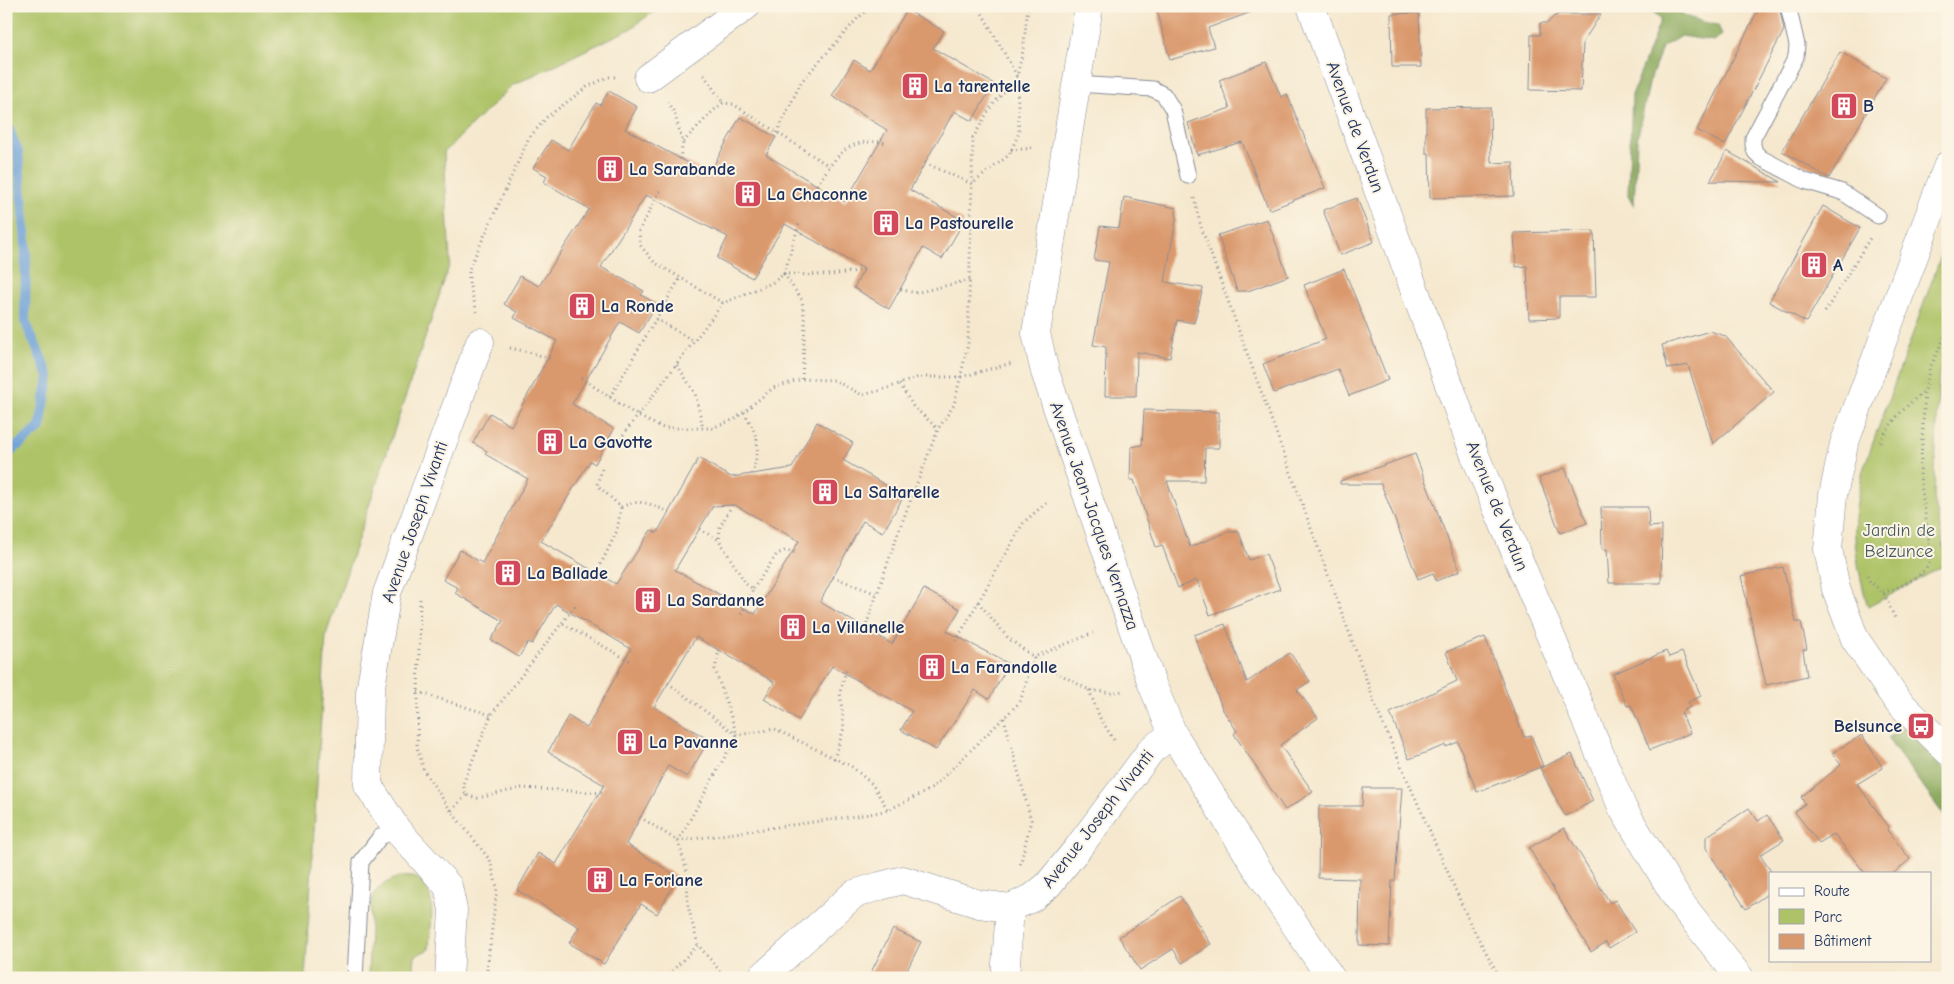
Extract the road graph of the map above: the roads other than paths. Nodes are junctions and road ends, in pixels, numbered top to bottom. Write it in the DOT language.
graph roads {
  1 [pos="746,6"];
  2 [pos="1089,6"];
  3 [pos="1311,6"];
  4 [pos="1788,6"];
  5 [pos="648,78"];
  6 [pos="1077,84"];
  7 [pos="1948,166"];
  8 [pos="1188,176"];
  9 [pos="1878,216"];
  10 [pos="480,342"];
  11 [pos="1173,734"];
  12 [pos="1948,751"];
  13 [pos="397,830"];
  14 [pos="1010,908"];
  15 [pos="355,978"];
  16 [pos="449,978"];
  17 [pos="761,978"];
  18 [pos="1005,978"];
  19 [pos="1331,978"];
  20 [pos="1740,978"];
  1 -- 5 [label="street"];
  2 -- 6 [label="street, Avenue Jean-Jacques Vernazza"];
  3 -- 20 [label="street, Avenue de Verdun"];
  4 -- 9 [label="lane"];
  6 -- 8 [label="lane"];
  6 -- 11 [label="street, Avenue Jean-Jacques Vernazza"];
  7 -- 12 [label="street"];
  10 -- 13 [label="street, Avenue Joseph Vivanti"];
  11 -- 14 [label="street, Avenue Joseph Vivanti"];
  11 -- 19 [label="street, Avenue Jean-Jacques Vernazza"];
  13 -- 15 [label="lane"];
  13 -- 16 [label="street, Avenue Joseph Vivanti"];
  14 -- 17 [label="street"];
  14 -- 18 [label="street"];
}
